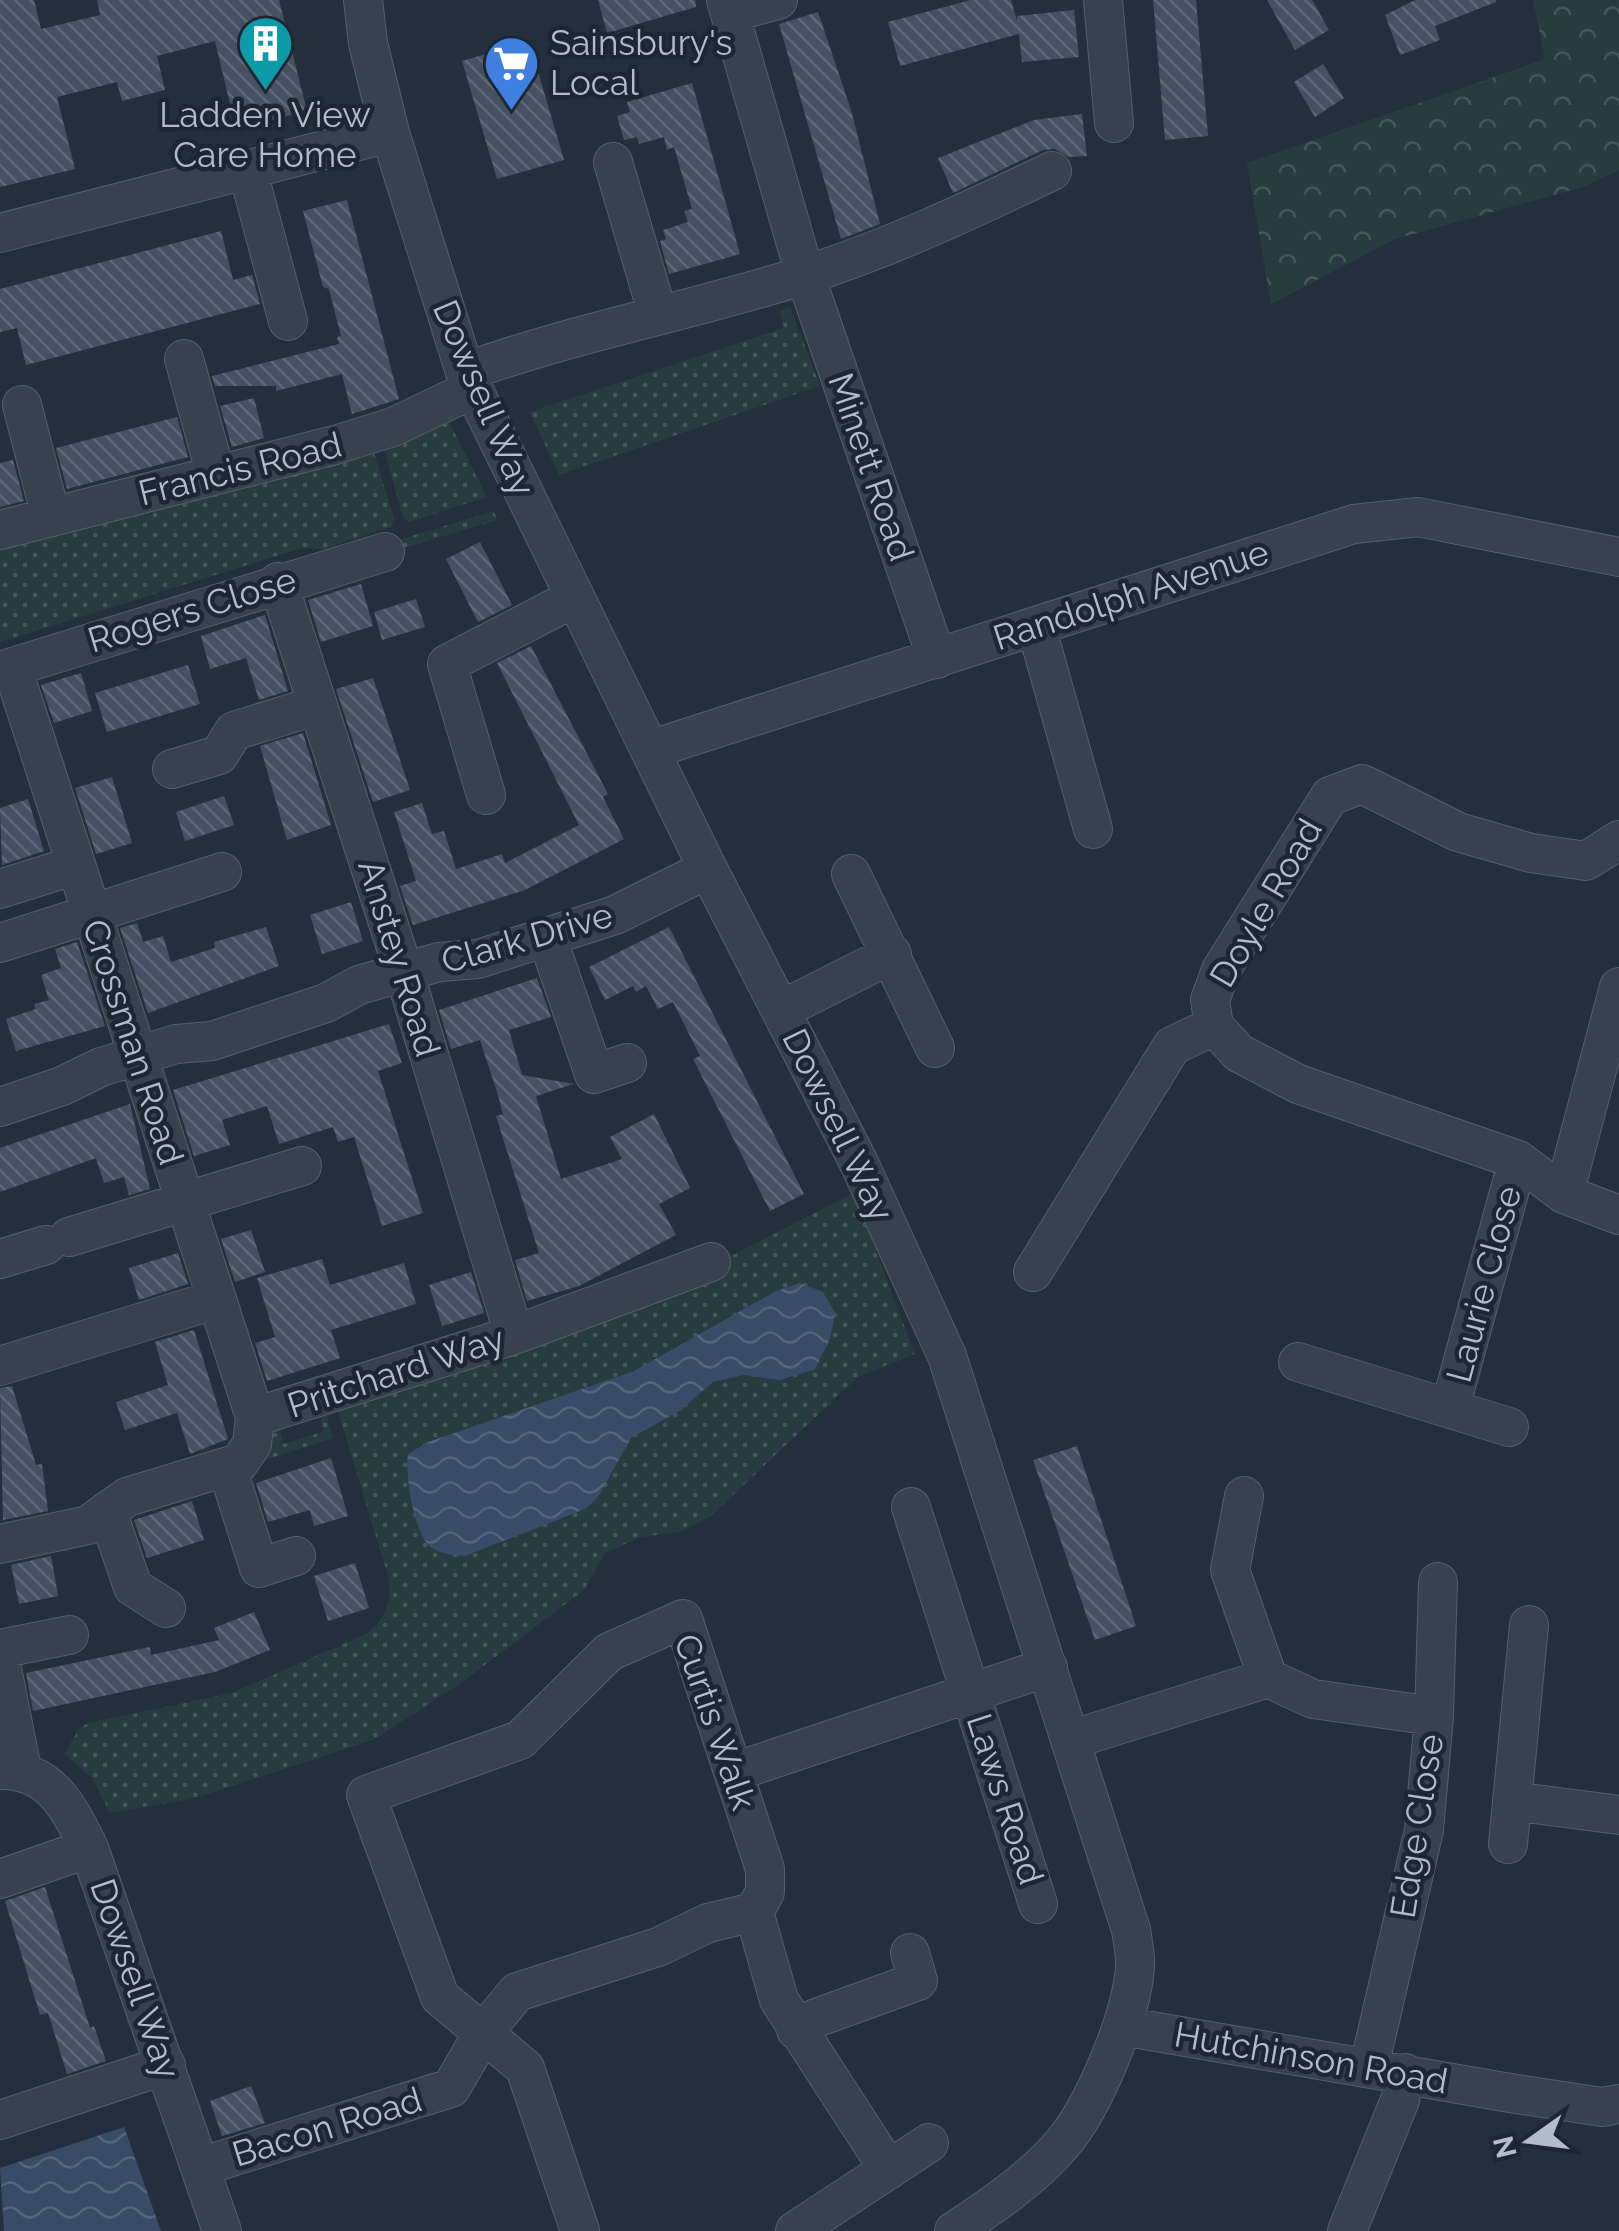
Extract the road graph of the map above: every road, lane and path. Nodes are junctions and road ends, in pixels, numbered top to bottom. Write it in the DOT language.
graph roads {
  1 [pos="364,0"];
  2 [pos="778,0"];
  3 [pos="1102,0"];
  4 [pos="728,6"];
  5 [pos="1114,123"];
  6 [pos="390,133"];
  7 [pos="612,162"];
  8 [pos="247,168"];
  9 [pos="1052,171"];
  10 [pos="0,233"];
  11 [pos="805,275"];
  12 [pos="658,315"];
  13 [pos="288,320"];
  14 [pos="184,358"];
  15 [pos="469,380"];
  16 [pos="22,405"];
  17 [pos="216,475"];
  18 [pos="51,517"];
  19 [pos="0,530"];
  20 [pos="386,552"];
  21 [pos="1619,556"];
  22 [pos="278,582"];
  23 [pos="574,598"];
  24 [pos="1036,626"];
  25 [pos="937,659"];
  26 [pos="6,669"];
  27 [pos="318,704"];
  28 [pos="652,749"];
  29 [pos="172,770"];
  30 [pos="486,795"];
  31 [pos="1092,830"];
  32 [pos="1619,840"];
  33 [pos="76,865"];
  34 [pos="708,869"];
  35 [pos="222,872"];
  36 [pos="851,874"];
  37 [pos="0,889"];
  38 [pos="92,914"];
  39 [pos="547,937"];
  40 [pos="0,943"];
  41 [pos="892,954"];
  42 [pos="404,972"];
  43 [pos="1619,987"];
  44 [pos="781,1010"];
  45 [pos="1214,1026"];
  46 [pos="935,1048"];
  47 [pos="138,1056"];
  48 [pos="628,1063"];
  49 [pos="0,1106"];
  50 [pos="1518,1160"];
  51 [pos="302,1166"];
  52 [pos="1564,1194"];
  53 [pos="184,1202"];
  54 [pos="1619,1214"];
  55 [pos="0,1259"];
  56 [pos="711,1262"];
  57 [pos="1033,1272"];
  58 [pos="214,1300"];
  59 [pos="514,1335"];
  60 [pos="1298,1362"];
  61 [pos="0,1366"];
  62 [pos="1450,1408"];
  63 [pos="255,1416"];
  64 [pos="1509,1427"];
  65 [pos="228,1467"];
  66 [pos="1244,1496"];
  67 [pos="911,1508"];
  68 [pos="107,1511"];
  69 [pos="0,1544"];
  70 [pos="296,1556"];
  71 [pos="1438,1582"];
  72 [pos="166,1608"];
  73 [pos="1529,1625"];
  74 [pos="69,1635"];
  75 [pos="0,1649"];
  76 [pos="0,1658"];
  77 [pos="1048,1667"];
  78 [pos="1268,1678"];
  79 [pos="970,1694"];
  80 [pos="1434,1716"];
  81 [pos="1070,1740"];
  82 [pos="11,1770"];
  83 [pos="734,1772"];
  84 [pos="1512,1801"];
  85 [pos="1619,1815"];
  86 [pos="1508,1844"];
  87 [pos="89,1848"];
  88 [pos="0,1879"];
  89 [pos="1038,1904"];
  90 [pos="754,1912"];
  91 [pos="910,1953"];
  92 [pos="1122,2026"];
  93 [pos="796,2030"];
  94 [pos="483,2033"];
  95 [pos="166,2065"];
  96 [pos="1387,2070"];
  97 [pos="1619,2104"];
  98 [pos="0,2120"];
  99 [pos="929,2143"];
  100 [pos="200,2166"];
  101 [pos="889,2170"];
  102 [pos="999,2219"];
  103 [pos="222,2231"];
  104 [pos="580,2231"];
  105 [pos="795,2231"];
  106 [pos="954,2231"];
  107 [pos="1347,2231"];
  1 -- 6 [label="street, Dowsell Way"];
  2 -- 4 [label="street"];
  3 -- 5 [label="street"];
  4 -- 11 [label="street, Minett Road"];
  6 -- 8 [label="street"];
  6 -- 15 [label="street, Dowsell Way"];
  7 -- 12 [label="street"];
  8 -- 10 [label="street"];
  8 -- 13 [label="street"];
  9 -- 11 [label="street"];
  11 -- 12 [label="street"];
  11 -- 25 [label="street, Minett Road"];
  12 -- 15 [label="street, Francis Road"];
  14 -- 17 [label="street"];
  15 -- 17 [label="street, Francis Road"];
  15 -- 23 [label="street, Dowsell Way"];
  16 -- 18 [label="street"];
  17 -- 18 [label="street, Francis Road"];
  18 -- 19 [label="street, Francis Road"];
  20 -- 22 [label="street, Rogers Close"];
  21 -- 24 [label="street, Randolph Avenue"];
  22 -- 26 [label="street, Rogers Close"];
  22 -- 27 [label="street, Anstey Road"];
  23 -- 28 [label="street, Dowsell Way"];
  23 -- 30 [label="street"];
  24 -- 25 [label="street, Randolph Avenue"];
  24 -- 31 [label="street"];
  25 -- 28 [label="street, Randolph Avenue"];
  26 -- 33 [label="street, Crossman Road"];
  27 -- 29 [label="street"];
  27 -- 42 [label="street, Anstey Road"];
  28 -- 34 [label="street, Dowsell Way"];
  32 -- 45 [label="street, Doyle Road"];
  33 -- 37 [label="street"];
  33 -- 38 [label="street, Crossman Road"];
  34 -- 39 [label="street, Clark Drive"];
  34 -- 44 [label="street, Dowsell Way"];
  35 -- 38 [label="street"];
  36 -- 41 [label="street"];
  38 -- 40 [label="street"];
  38 -- 47 [label="street, Crossman Road"];
  39 -- 42 [label="street, Clark Drive"];
  39 -- 48 [label="street"];
  41 -- 44 [label="street"];
  41 -- 46 [label="street"];
  42 -- 47 [label="street, Clark Drive"];
  42 -- 59 [label="street, Anstey Road"];
  43 -- 52 [label="street"];
  44 -- 77 [label="street, Dowsell Way"];
  45 -- 50 [label="street, Doyle Road"];
  45 -- 57 [label="street, Doyle Road"];
  47 -- 49 [label="street, Clark Drive"];
  47 -- 53 [label="street, Crossman Road"];
  50 -- 52 [label="street, Doyle Road"];
  50 -- 62 [label="street, Laurie Close"];
  51 -- 53 [label="street"];
  52 -- 54 [label="street, Doyle Road"];
  53 -- 55 [label="street"];
  53 -- 58 [label="street, Crossman Road"];
  56 -- 59 [label="street, Pritchard Way"];
  58 -- 61 [label="street"];
  58 -- 63 [label="street, Crossman Road"];
  59 -- 63 [label="street, Pritchard Way"];
  60 -- 62 [label="street, Laurie Close"];
  62 -- 64 [label="street, Laurie Close"];
  63 -- 65 [label="street, Pritchard Way"];
  65 -- 68 [label="street"];
  65 -- 70 [label="street"];
  66 -- 78 [label="street"];
  67 -- 79 [label="street, Laws Road"];
  68 -- 69 [label="street"];
  68 -- 72 [label="street"];
  71 -- 80 [label="street, Edge Close"];
  73 -- 84 [label="street"];
  74 -- 75 [label="street"];
  76 -- 82 [label="street"];
  77 -- 79 [label="street, Laws Road"];
  77 -- 81 [label="street, Dowsell Way"];
  78 -- 80 [label="street"];
  78 -- 81 [label="street"];
  79 -- 83 [label="street, Laws Road"];
  79 -- 89 [label="street, Laws Road"];
  80 -- 96 [label="street, Edge Close"];
  81 -- 92 [label="street, Dowsell Way"];
  82 -- 87 [label="street, Dowsell Way"];
  83 -- 90 [label="street, Curtis Walk"];
  83 -- 94 [label="street, Curtis Walk"];
  84 -- 85 [label="street"];
  84 -- 86 [label="street"];
  87 -- 88 [label="street"];
  87 -- 95 [label="street, Dowsell Way"];
  90 -- 93 [label="street"];
  90 -- 94 [label="street"];
  91 -- 93 [label="street"];
  92 -- 96 [label="street, Hutchinson Road"];
  92 -- 102 [label="street, Dowsell Way"];
  93 -- 101 [label="street"];
  94 -- 100 [label="street, Bacon Road"];
  94 -- 104 [label="street"];
  95 -- 98 [label="street"];
  95 -- 100 [label="street, Dowsell Way"];
  96 -- 97 [label="street, Hutchinson Road"];
  96 -- 107 [label="street, Edge Close"];
  99 -- 101 [label="street"];
  100 -- 103 [label="street, Dowsell Way"];
  101 -- 105 [label="street"];
  102 -- 106 [label="street, Dowsell Way"];
}
